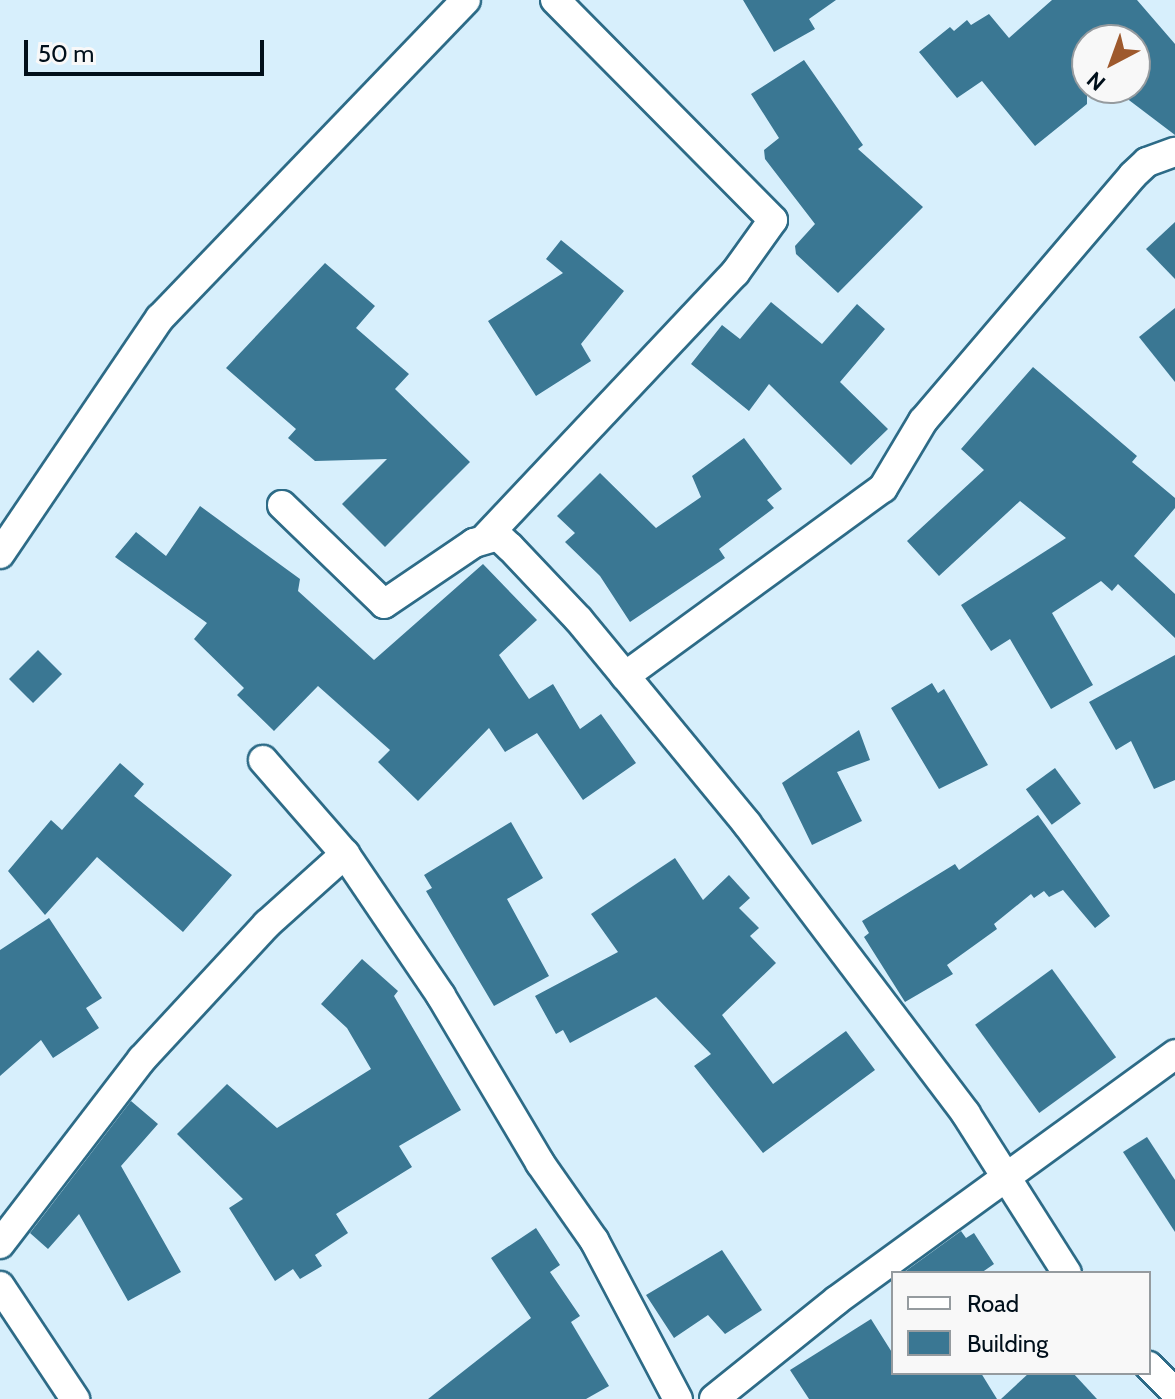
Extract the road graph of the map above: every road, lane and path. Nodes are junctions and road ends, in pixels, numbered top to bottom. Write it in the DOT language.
graph roads {
  1 [pos="466,0"];
  2 [pos="555,0"];
  3 [pos="1175,152"];
  4 [pos="282,505"];
  5 [pos="486,537"];
  6 [pos="0,554"];
  7 [pos="625,676"];
  8 [pos="263,760"];
  9 [pos="345,854"];
  10 [pos="1175,1054"];
  11 [pos="1008,1181"];
  12 [pos="0,1244"];
  13 [pos="1066,1271"];
  14 [pos="0,1286"];
  15 [pos="1151,1368"];
  16 [pos="1175,1392"];
  17 [pos="75,1399"];
  18 [pos="678,1399"];
  19 [pos="714,1399"];
  1 -- 6 [label="street"];
  2 -- 5 [label="street"];
  3 -- 7 [label="street"];
  4 -- 5 [label="street"];
  5 -- 7 [label="street"];
  7 -- 11 [label="street"];
  8 -- 9 [label="street"];
  9 -- 12 [label="street"];
  9 -- 18 [label="street"];
  10 -- 11 [label="street"];
  11 -- 13 [label="street"];
  11 -- 19 [label="street"];
  14 -- 17 [label="street"];
  15 -- 16 [label="street"];
}
